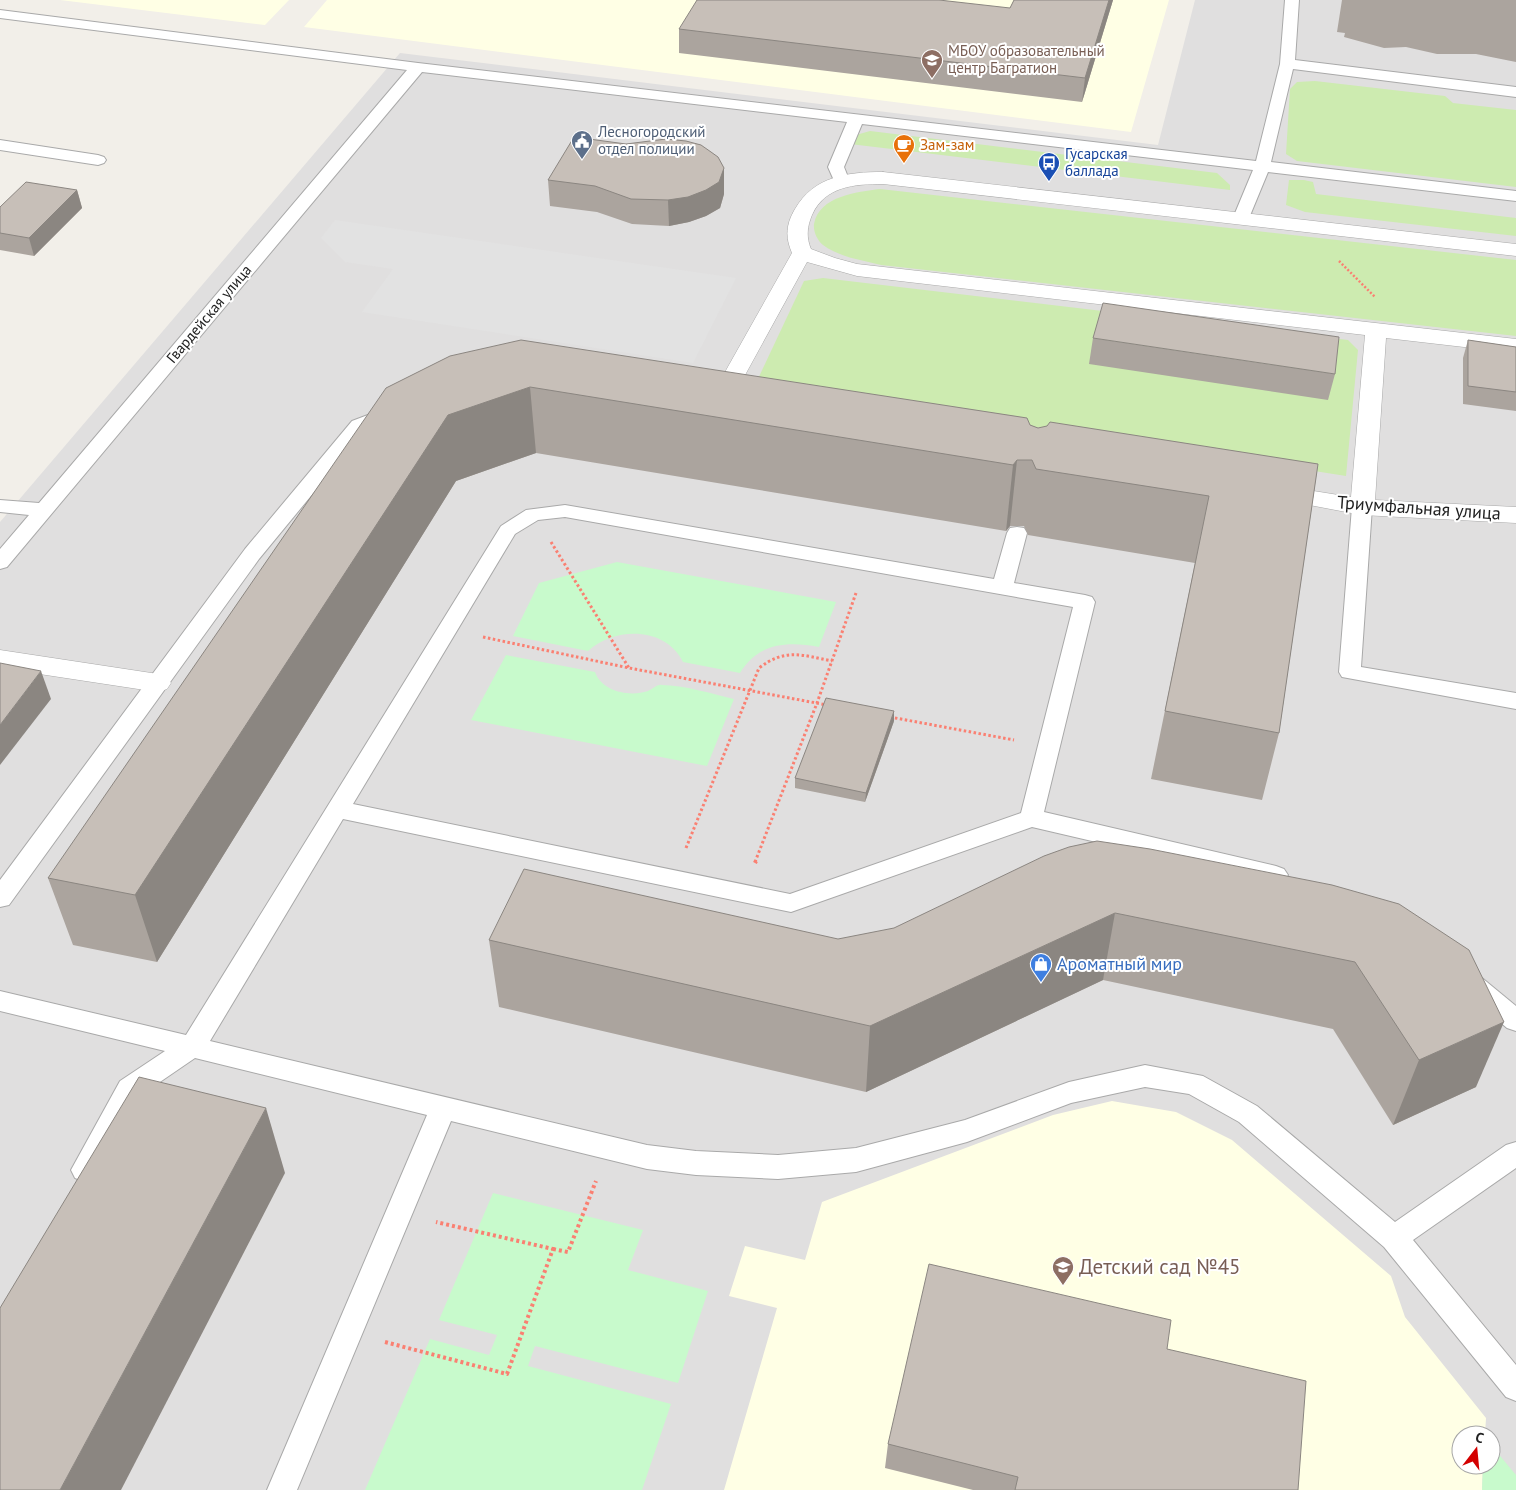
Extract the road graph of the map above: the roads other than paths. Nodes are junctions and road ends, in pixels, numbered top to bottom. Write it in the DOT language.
graph roads {
  1 [pos="1292,0"];
  2 [pos="0,14"];
  3 [pos="1286,64"];
  4 [pos="418,67"];
  5 [pos="1516,92"];
  6 [pos="856,119"];
  7 [pos="0,145"];
  8 [pos="98,160"];
  9 [pos="1262,167"];
  10 [pos="842,182"];
  11 [pos="1516,196"];
  12 [pos="1241,218"];
  13 [pos="1516,250"];
  14 [pos="802,253"];
  15 [pos="1376,330"];
  16 [pos="1516,346"];
  17 [pos="722,397"];
  18 [pos="408,405"];
  19 [pos="1255,489"];
  20 [pos="0,506"];
  21 [pos="1362,508"];
  22 [pos="43,510"];
  23 [pos="1516,515"];
  24 [pos="1017,533"];
  25 [pos="0,562"];
  26 [pos="1002,587"];
  27 [pos="0,660"];
  28 [pos="158,683"];
  29 [pos="1516,701"];
  30 [pos="338,810"];
  31 [pos="1031,818"];
  32 [pos="1302,881"];
  33 [pos="0,898"];
  34 [pos="1457,971"];
  35 [pos="0,1001"];
  36 [pos="1516,1021"];
  37 [pos="193,1046"];
  38 [pos="444,1107"];
  39 [pos="1516,1153"];
  40 [pos="72,1193"];
  41 [pos="1394,1238"];
  42 [pos="1516,1387"];
  43 [pos="282,1490"];
  1 -- 3 [label="lane"];
  2 -- 4 [label="lane"];
  3 -- 5 [label="lane"];
  3 -- 9 [label="lane"];
  4 -- 6 [label="lane"];
  4 -- 22 [label="lane, Гвардейская улица"];
  6 -- 9 [label="lane"];
  6 -- 10 [label="lane"];
  7 -- 8 [label="lane"];
  9 -- 11 [label="lane"];
  9 -- 12 [label="lane"];
  10 -- 12 [label="street"];
  10 -- 14 [label="street"];
  12 -- 13 [label="street"];
  14 -- 15 [label="street"];
  14 -- 17 [label="street"];
  15 -- 16 [label="street"];
  15 -- 21 [label="street"];
  18 -- 28 [label="lane"];
  19 -- 21 [label="street, Триумфальная улица"];
  20 -- 22 [label="lane"];
  21 -- 23 [label="street, Триумфальная улица"];
  21 -- 29 [label="lane"];
  22 -- 25 [label="lane, Гвардейская улица"];
  24 -- 26 [label="lane"];
  26 -- 30 [label="lane"];
  26 -- 31 [label="lane"];
  27 -- 28 [label="street"];
  28 -- 33 [label="lane"];
  30 -- 31 [label="lane"];
  30 -- 37 [label="lane"];
  31 -- 32 [label="lane"];
  34 -- 36 [label="lane"];
  35 -- 37 [label="lane"];
  37 -- 38 [label="lane"];
  37 -- 40 [label="lane"];
  38 -- 41 [label="lane"];
  38 -- 43 [label="lane"];
  39 -- 41 [label="lane"];
  41 -- 42 [label="lane"];
}
